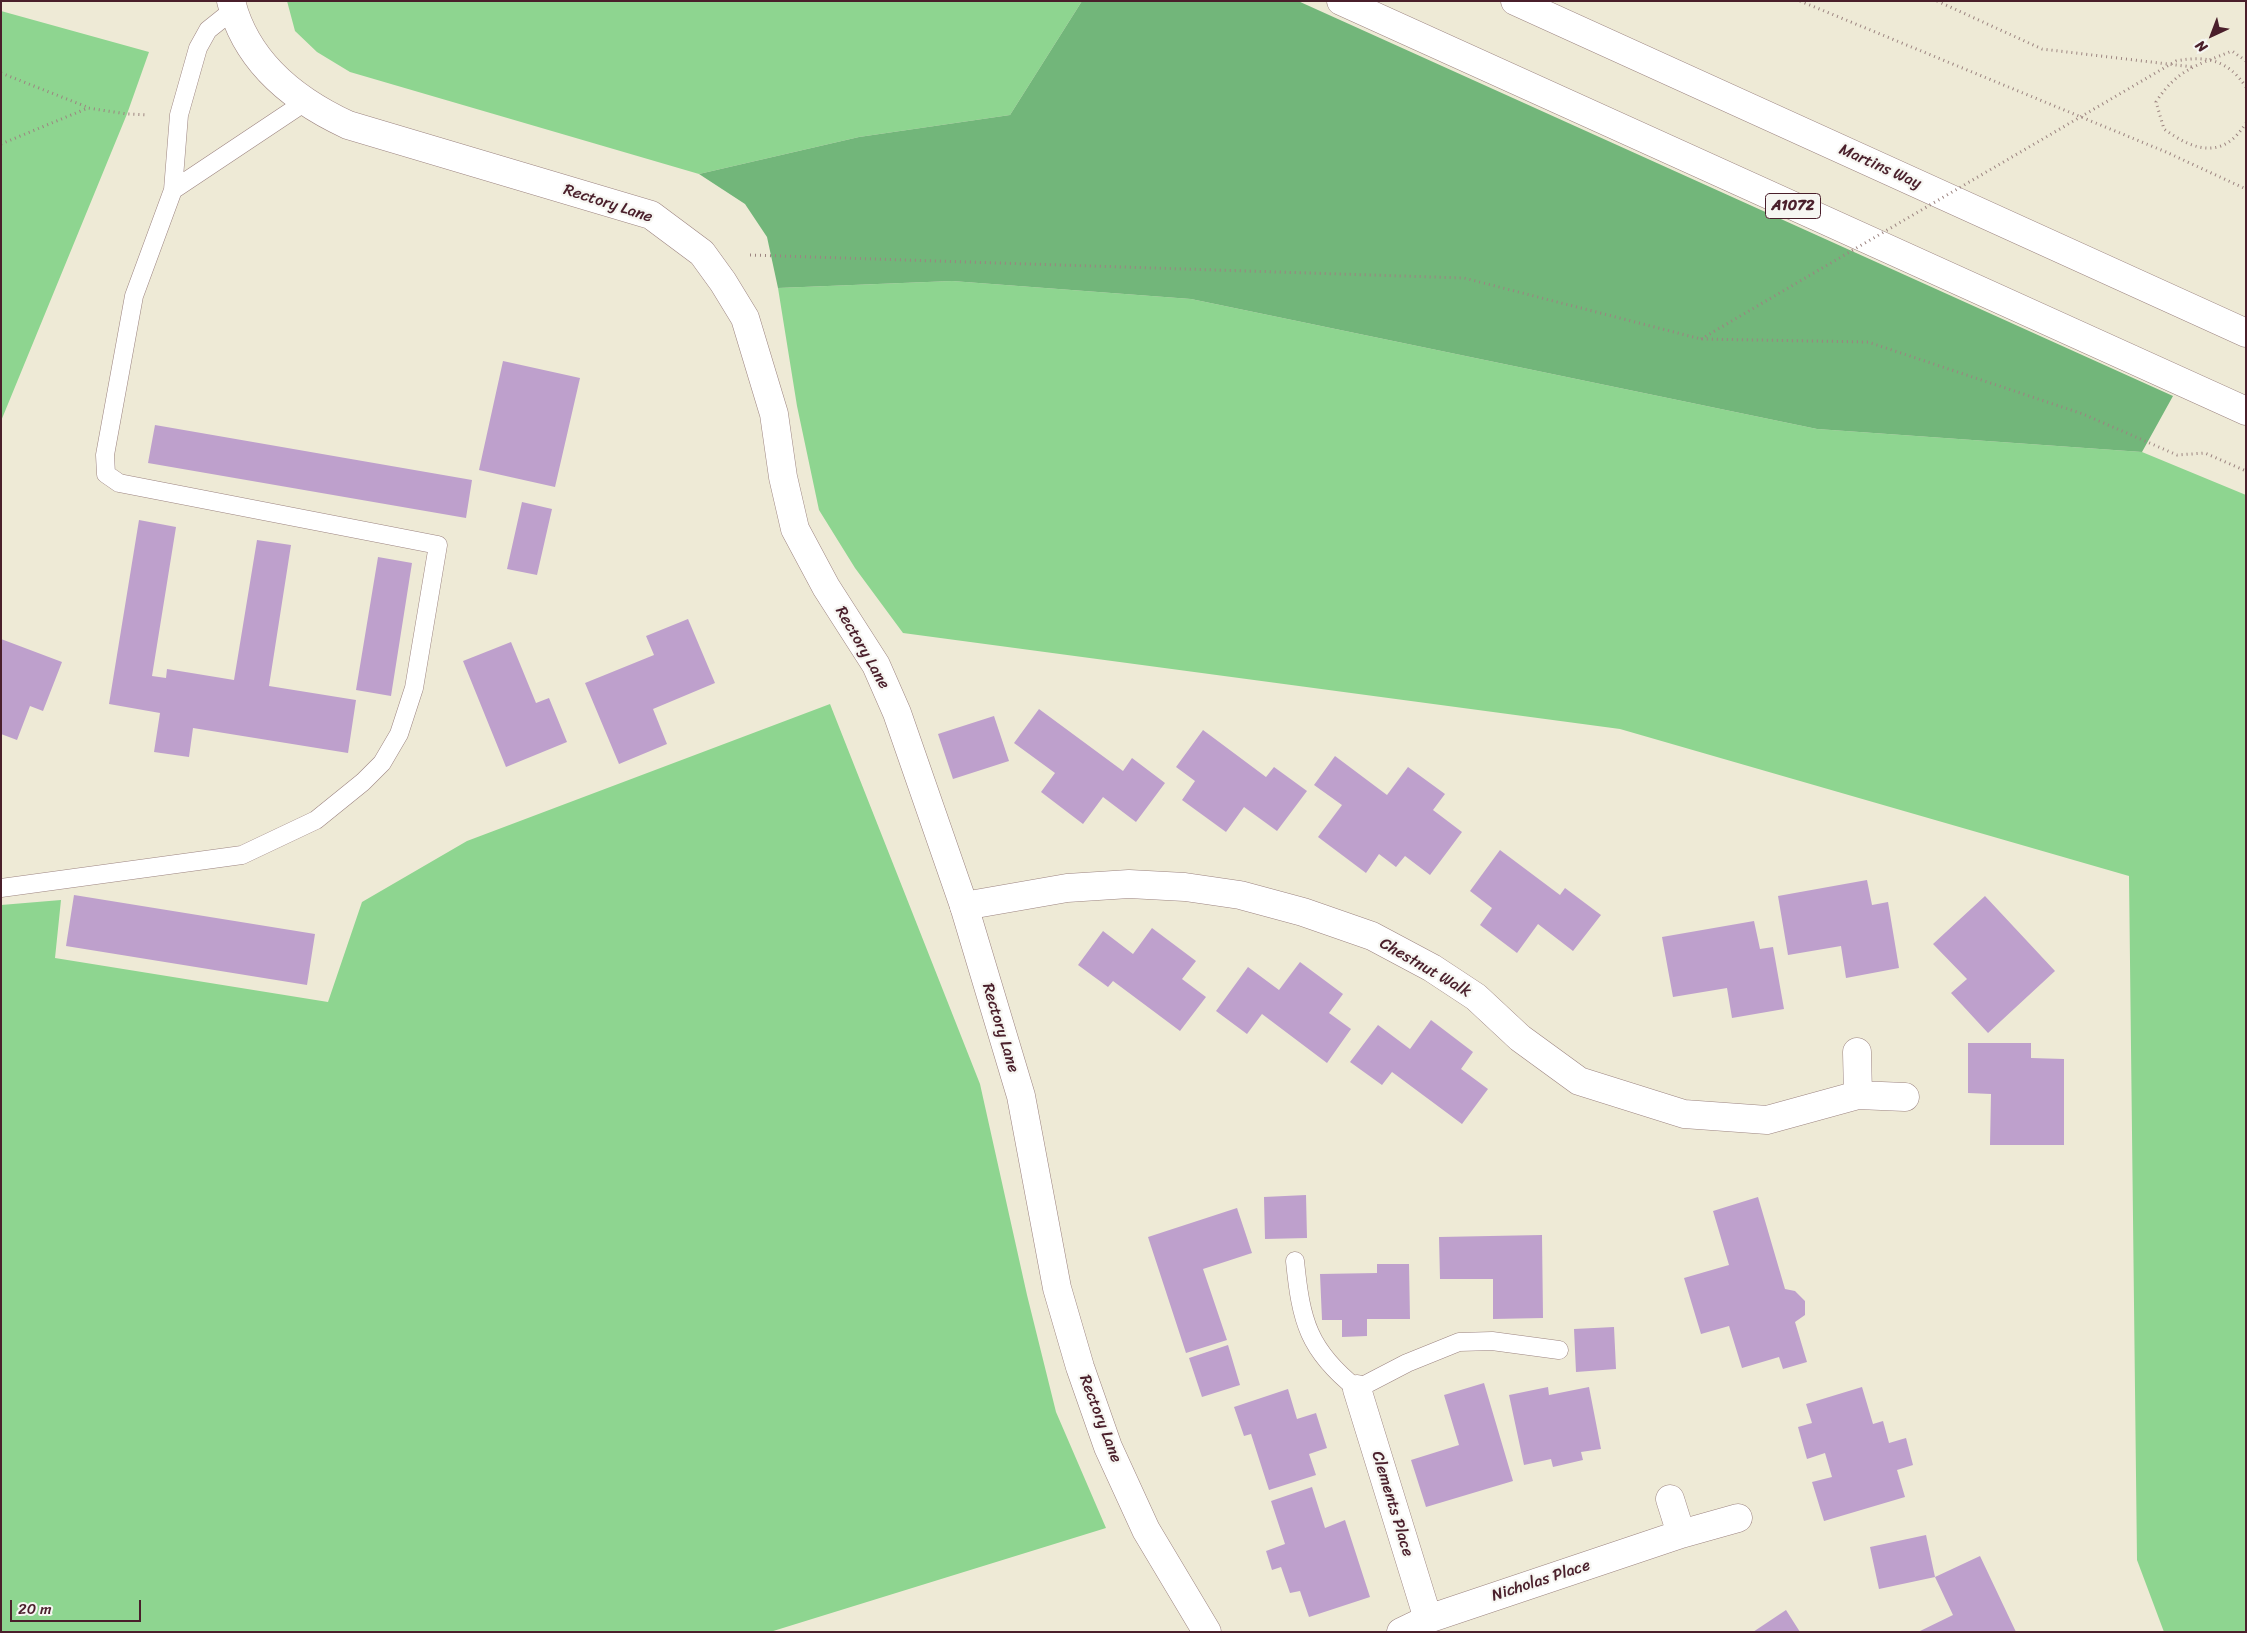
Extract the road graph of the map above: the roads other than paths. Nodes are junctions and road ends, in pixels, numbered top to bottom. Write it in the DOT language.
graph roads {
  1 [pos="1341,1"];
  2 [pos="1515,1"];
  3 [pos="232,6"];
  4 [pos="305,102"];
  5 [pos="173,190"];
  6 [pos="2246,333"];
  7 [pos="2246,411"];
  8 [pos="1,888"];
  9 [pos="964,906"];
  10 [pos="1858,1052"];
  11 [pos="1858,1095"];
  12 [pos="1905,1097"];
  13 [pos="1294,1261"];
  14 [pos="1560,1350"];
  15 [pos="1357,1389"];
  16 [pos="1670,1498"];
  17 [pos="1738,1518"];
  18 [pos="1681,1534"];
  19 [pos="1428,1619"];
  20 [pos="1207,1632"];
  21 [pos="1401,1632"];
  1 -- 7 [label="street, A1072"];
  2 -- 6 [label="street, Martins Way"];
  3 -- 4 [label="street, Rectory Lane"];
  3 -- 5 [label="lane"];
  4 -- 5 [label="lane"];
  4 -- 9 [label="street, Rectory Lane"];
  5 -- 8 [label="lane"];
  9 -- 11 [label="street, Chestnut Walk"];
  9 -- 20 [label="street, Rectory Lane"];
  10 -- 11 [label="street"];
  11 -- 12 [label="street, Chestnut Walk"];
  13 -- 15 [label="lane"];
  14 -- 15 [label="lane"];
  15 -- 19 [label="street, Clements Place"];
  16 -- 18 [label="street"];
  17 -- 18 [label="street, Nicholas Place"];
  18 -- 19 [label="street, Nicholas Place"];
  19 -- 21 [label="street, Nicholas Place"];
}
